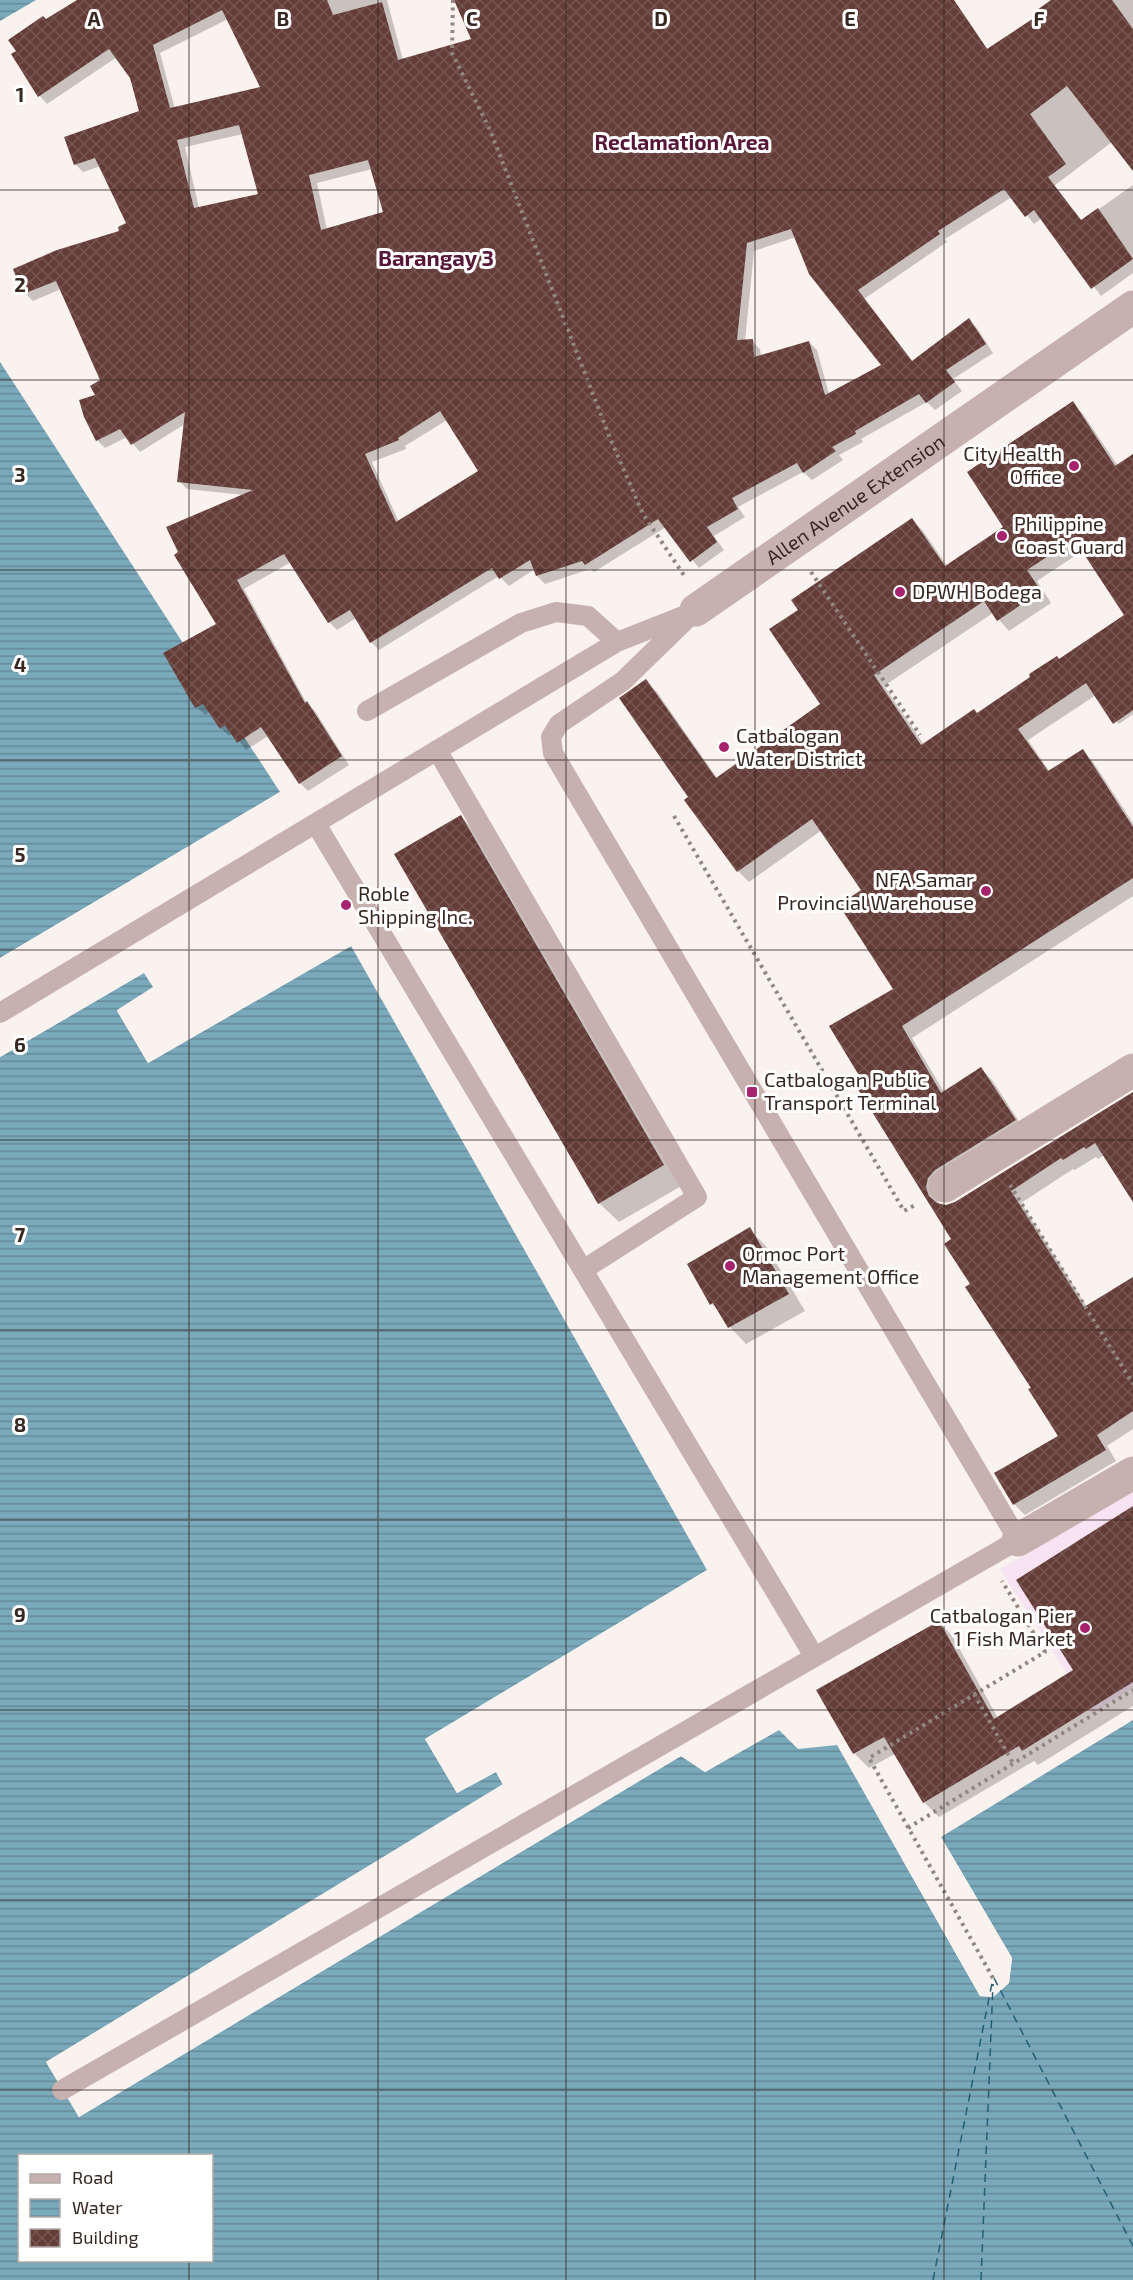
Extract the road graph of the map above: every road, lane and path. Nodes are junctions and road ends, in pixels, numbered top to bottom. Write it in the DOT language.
graph roads {
  1 [pos="453,0"];
  2 [pos="1133,308"];
  3 [pos="792,544"];
  4 [pos="700,608"];
  5 [pos="617,642"];
  6 [pos="366,711"];
  7 [pos="920,735"];
  8 [pos="437,750"];
  9 [pos="674,816"];
  10 [pos="316,824"];
  11 [pos="0,1013"];
  12 [pos="1133,1070"];
  13 [pos="993,1156"];
  14 [pos="945,1186"];
  15 [pos="918,1203"];
  16 [pos="583,1270"];
  17 [pos="1133,1384"];
  18 [pos="1133,1473"];
  19 [pos="1018,1540"];
  20 [pos="988,1557"];
  21 [pos="814,1656"];
  22 [pos="1133,1690"];
  23 [pos="974,1694"];
  24 [pos="1013,1763"];
  25 [pos="908,1828"];
  26 [pos="993,1978"];
  27 [pos="62,2090"];
  1 -- 4 [label="path"];
  2 -- 3 [label="street, Allen Avenue Extension"];
  3 -- 4 [label="street, Allen Avenue Extension"];
  3 -- 7 [label="path"];
  4 -- 5 [label="lane"];
  4 -- 19 [label="lane"];
  5 -- 6 [label="lane"];
  5 -- 8 [label="lane"];
  8 -- 10 [label="lane"];
  8 -- 16 [label="lane"];
  9 -- 15 [label="path"];
  10 -- 11 [label="lane"];
  10 -- 16 [label="lane"];
  12 -- 13 [label="street"];
  13 -- 14 [label="street"];
  13 -- 17 [label="path"];
  16 -- 21 [label="lane"];
  18 -- 19 [label="street"];
  19 -- 20 [label="lane"];
  20 -- 21 [label="lane"];
  20 -- 23 [label="path"];
  21 -- 27 [label="lane"];
  22 -- 24 [label="path"];
  23 -- 24 [label="path"];
  23 -- 25 [label="path"];
  24 -- 25 [label="path"];
  25 -- 26 [label="path"];
}
